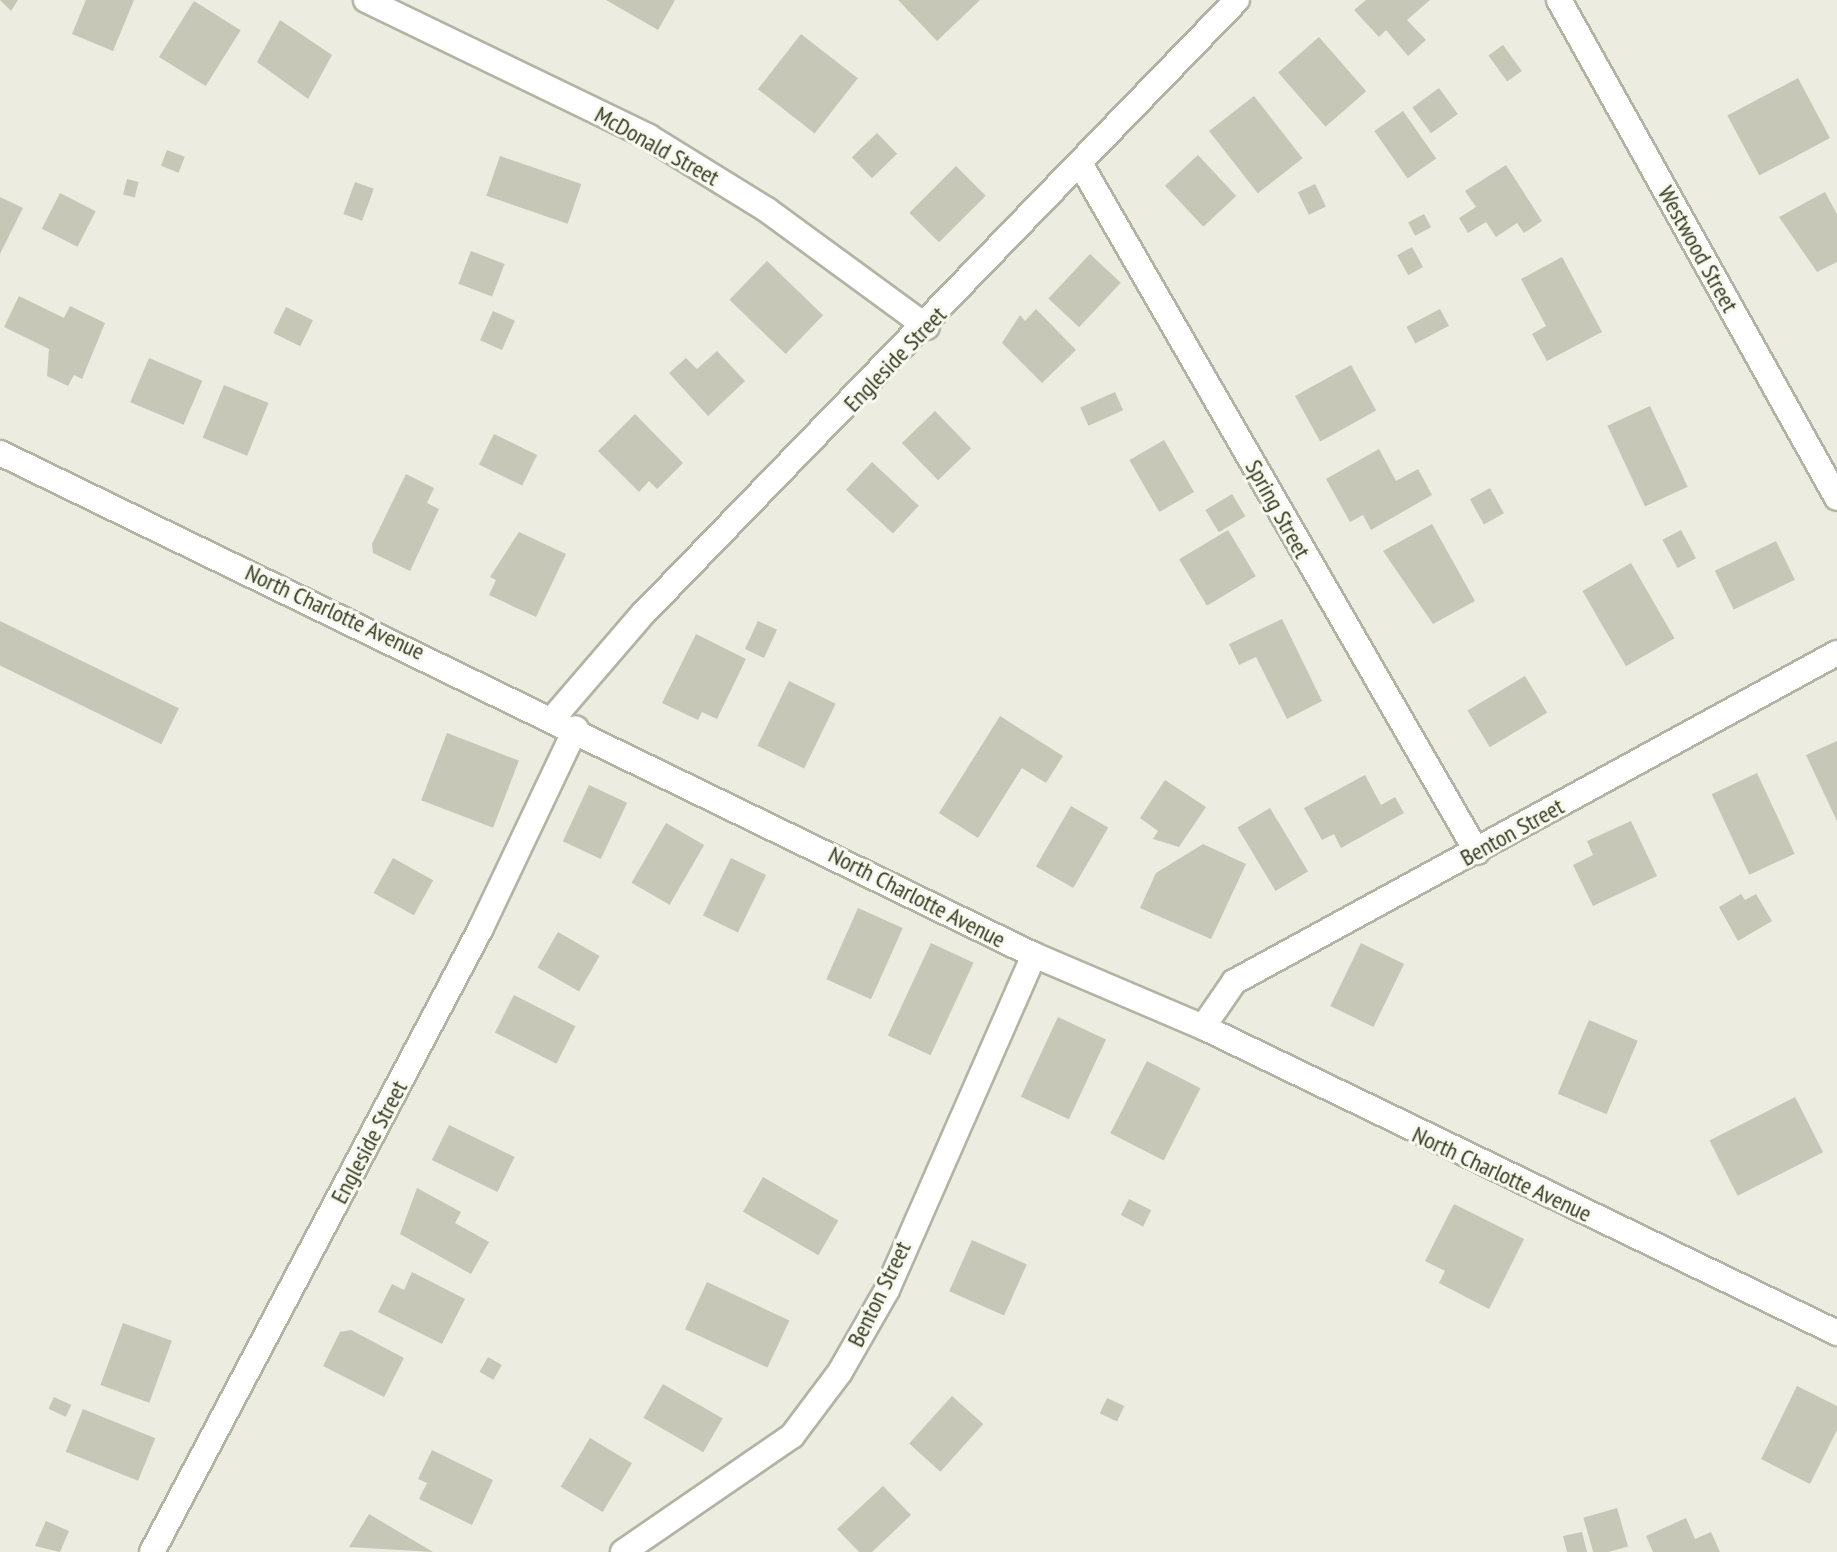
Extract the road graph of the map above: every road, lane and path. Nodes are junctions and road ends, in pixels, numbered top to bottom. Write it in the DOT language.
graph roads {
  1 [pos="366,0"];
  2 [pos="1237,0"];
  3 [pos="1559,0"];
  4 [pos="1081,165"];
  5 [pos="927,327"];
  6 [pos="0,453"];
  7 [pos="1837,498"];
  8 [pos="1837,653"];
  9 [pos="565,723"];
  10 [pos="1477,852"];
  11 [pos="1034,955"];
  12 [pos="1203,1027"];
  13 [pos="1837,1333"];
  14 [pos="152,1552"];
  15 [pos="623,1552"];
  1 -- 5 [label="street, McDonald Street"];
  2 -- 4 [label="street, Engleside Street"];
  3 -- 7 [label="street, Westwood Street"];
  4 -- 5 [label="street, Engleside Street"];
  4 -- 10 [label="street, Spring Street"];
  5 -- 9 [label="street, Engleside Street"];
  6 -- 9 [label="street, North Charlotte Avenue"];
  8 -- 10 [label="street, Benton Street"];
  9 -- 11 [label="street, North Charlotte Avenue"];
  9 -- 14 [label="street, Engleside Street"];
  10 -- 12 [label="street, Benton Street"];
  11 -- 12 [label="street, North Charlotte Avenue"];
  11 -- 15 [label="street, Benton Street"];
  12 -- 13 [label="street, North Charlotte Avenue"];
}
